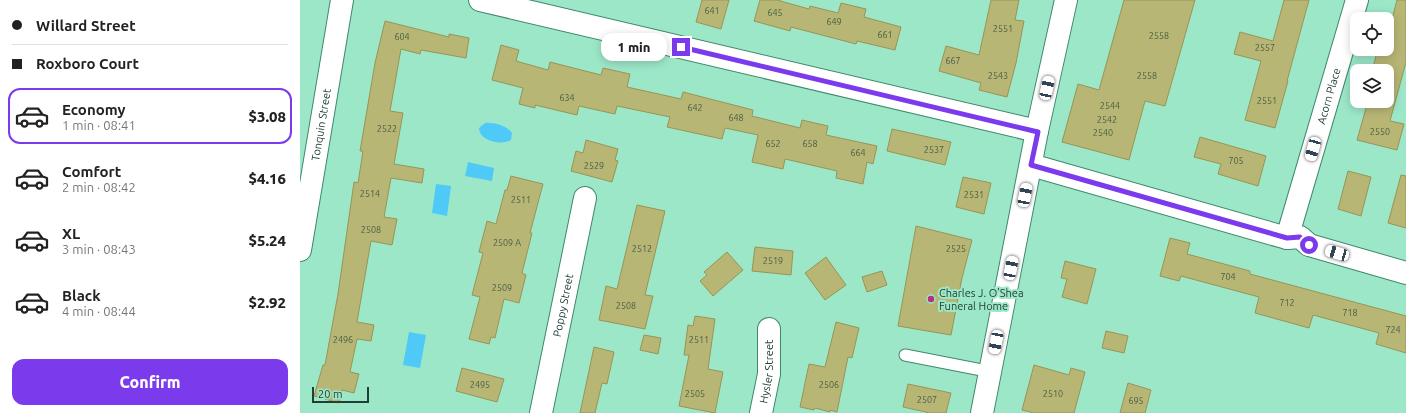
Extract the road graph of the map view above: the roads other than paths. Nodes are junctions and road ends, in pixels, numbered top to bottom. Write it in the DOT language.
graph roads {
  1 [pos="342,0"];
  2 [pos="480,0"];
  3 [pos="1066,0"];
  4 [pos="1357,0"];
  5 [pos="1038,132"];
  6 [pos="1031,165"];
  7 [pos="585,198"];
  8 [pos="1287,238"];
  9 [pos="300,250"];
  10 [pos="1406,273"];
  11 [pos="769,329"];
  12 [pos="905,355"];
  13 [pos="993,372"];
  14 [pos="541,413"];
  15 [pos="761,413"];
  16 [pos="982,413"];
  1 -- 9 [label="street, Tonquin Street"];
  2 -- 5 [label="street"];
  3 -- 5 [label="street"];
  4 -- 8 [label="street, Acorn Place"];
  5 -- 6 [label="street"];
  6 -- 8 [label="street"];
  6 -- 13 [label="street"];
  7 -- 14 [label="street, Poppy Street"];
  8 -- 10 [label="street"];
  11 -- 15 [label="street, Hysler Street"];
  12 -- 13 [label="lane"];
  13 -- 16 [label="street"];
}
